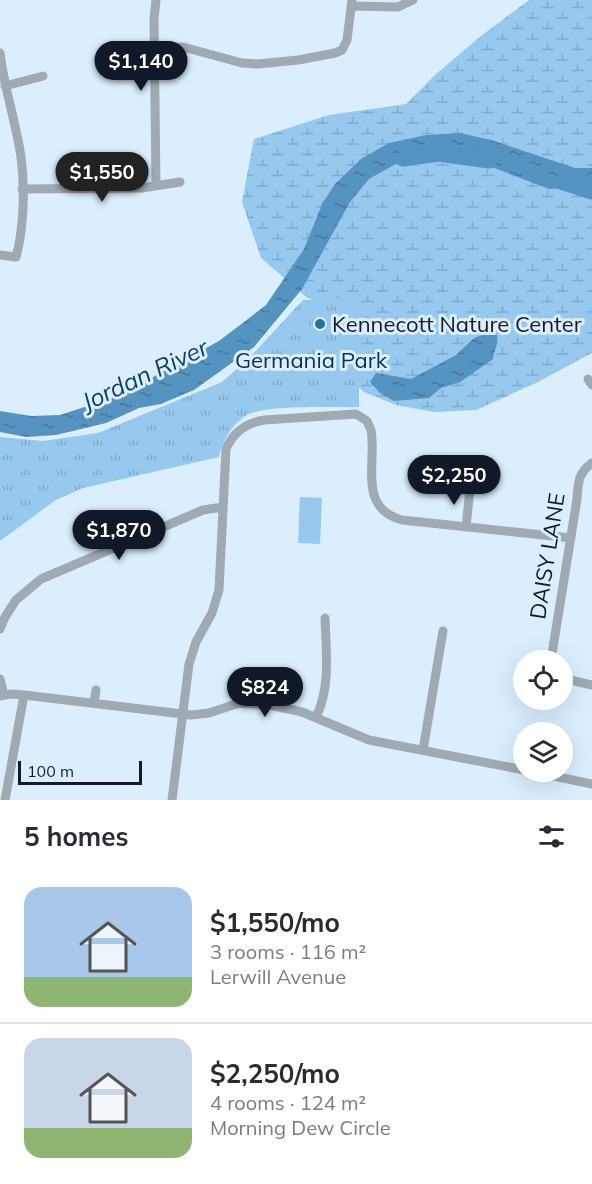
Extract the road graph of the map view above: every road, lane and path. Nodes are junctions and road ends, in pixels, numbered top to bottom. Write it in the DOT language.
graph roads {
  1 [pos="156,0"];
  2 [pos="413,0"];
  3 [pos="352,3"];
  4 [pos="155,48"];
  5 [pos="0,53"];
  6 [pos="43,76"];
  7 [pos="5,86"];
  8 [pos="180,182"];
  9 [pos="156,185"];
  10 [pos="22,189"];
  11 [pos="0,255"];
  12 [pos="592,463"];
  13 [pos="470,489"];
  14 [pos="223,507"];
  15 [pos="466,527"];
  16 [pos="571,538"];
  17 [pos="325,618"];
  18 [pos="0,629"];
  19 [pos="443,631"];
  20 [pos="553,650"];
  21 [pos="0,679"];
  22 [pos="573,681"];
  23 [pos="592,685"];
  24 [pos="96,690"];
  25 [pos="24,695"];
  26 [pos="2,696"];
  27 [pos="94,703"];
  28 [pos="183,714"];
  29 [pos="315,717"];
  30 [pos="423,750"];
  31 [pos="513,768"];
  32 [pos="573,780"];
  33 [pos="592,784"];
  34 [pos="5,800"];
  35 [pos="172,800"];
  1 -- 4 [label="street"];
  2 -- 3 [label="street"];
  3 -- 4 [label="street"];
  4 -- 9 [label="street"];
  5 -- 7 [label="street"];
  6 -- 7 [label="street"];
  7 -- 10 [label="street"];
  8 -- 9 [label="street"];
  9 -- 10 [label="street"];
  10 -- 11 [label="street"];
  12 -- 16 [label="street, DAISY LANE"];
  13 -- 15 [label="street"];
  14 -- 15 [label="street"];
  14 -- 18 [label="street"];
  14 -- 28 [label="street"];
  15 -- 16 [label="street"];
  16 -- 20 [label="street, DAISY LANE"];
  17 -- 29 [label="street"];
  19 -- 30 [label="street"];
  21 -- 26 [label="street"];
  22 -- 23 [label="street"];
  24 -- 27 [label="street"];
  25 -- 26 [label="street"];
  25 -- 27 [label="street"];
  25 -- 34 [label="street"];
  27 -- 28 [label="street"];
  28 -- 29 [label="street"];
  28 -- 35 [label="street"];
  29 -- 30 [label="street"];
  30 -- 31 [label="street"];
  32 -- 33 [label="street"];
}
